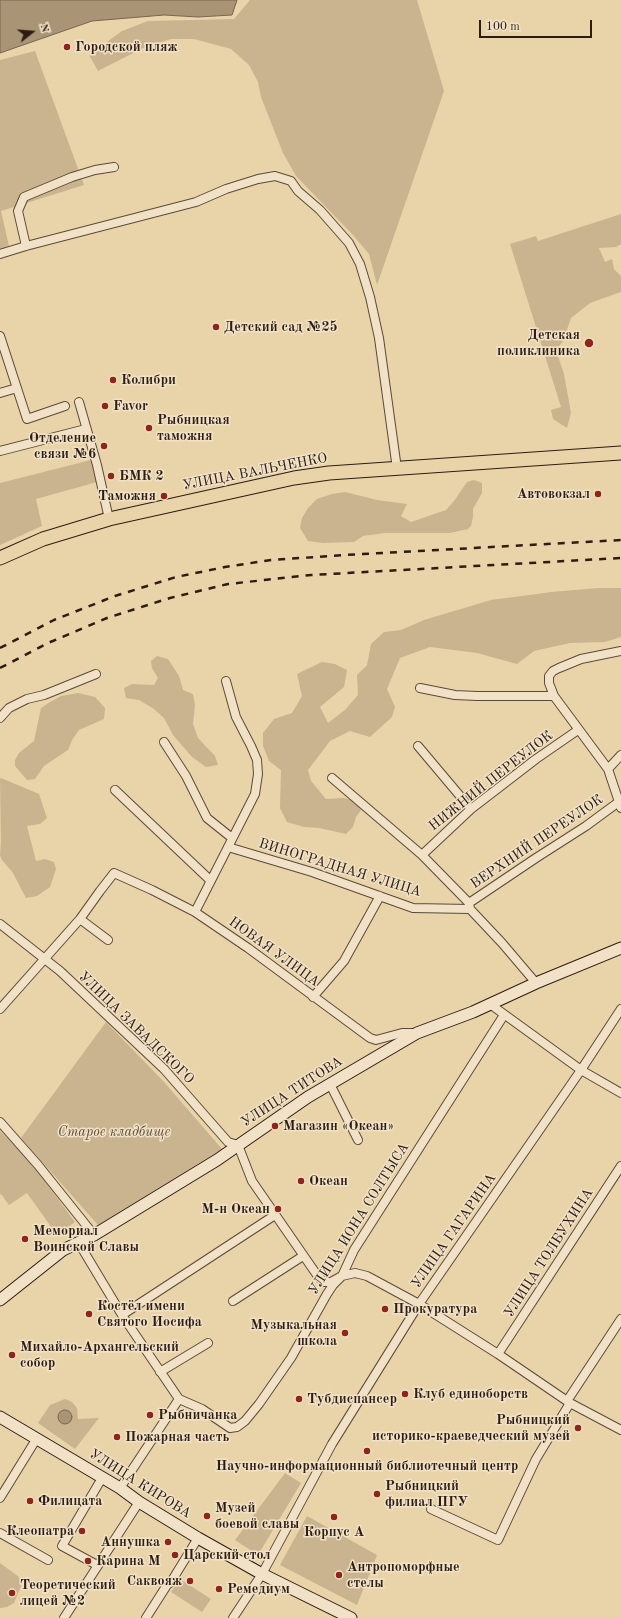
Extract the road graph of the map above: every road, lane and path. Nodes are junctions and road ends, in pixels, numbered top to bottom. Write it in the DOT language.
graph roads {
  1 [pos="114,167"];
  2 [pos="26,246"];
  3 [pos="0,254"];
  4 [pos="0,336"];
  5 [pos="17,388"];
  6 [pos="0,393"];
  7 [pos="78,402"];
  8 [pos="65,406"];
  9 [pos="86,428"];
  10 [pos="0,451"];
  11 [pos="621,453"];
  12 [pos="397,469"];
  13 [pos="109,519"];
  14 [pos="0,558"];
  15 [pos="621,651"];
  16 [pos="96,674"];
  17 [pos="226,681"];
  18 [pos="420,688"];
  19 [pos="554,696"];
  20 [pos="0,718"];
  21 [pos="578,730"];
  22 [pos="164,742"];
  23 [pos="418,746"];
  24 [pos="621,755"];
  25 [pos="608,769"];
  26 [pos="332,778"];
  27 [pos="115,790"];
  28 [pos="620,805"];
  29 [pos="471,809"];
  30 [pos="232,838"];
  31 [pos="228,847"];
  32 [pos="422,854"];
  33 [pos="210,880"];
  34 [pos="380,896"];
  35 [pos="469,906"];
  36 [pos="195,912"];
  37 [pos="80,919"];
  38 [pos="0,924"];
  39 [pos="108,940"];
  40 [pos="621,948"];
  41 [pos="45,959"];
  42 [pos="536,983"];
  43 [pos="313,997"];
  44 [pos="490,1004"];
  45 [pos="621,1008"];
  46 [pos="0,1009"];
  47 [pos="504,1015"];
  48 [pos="417,1033"];
  49 [pos="581,1070"];
  50 [pos="330,1084"];
  51 [pos="621,1093"];
  52 [pos="0,1122"];
  53 [pos="358,1140"];
  54 [pos="238,1145"];
  55 [pos="621,1166"];
  56 [pos="275,1215"];
  57 [pos="94,1235"];
  58 [pos="75,1243"];
  59 [pos="303,1256"];
  60 [pos="342,1276"];
  61 [pos="324,1282"];
  62 [pos="327,1294"];
  63 [pos="0,1300"];
  64 [pos="233,1301"];
  65 [pos="419,1304"];
  66 [pos="122,1315"];
  67 [pos="621,1319"];
  68 [pos="208,1343"];
  69 [pos="498,1354"];
  70 [pos="160,1372"];
  71 [pos="179,1399"];
  72 [pos="569,1402"];
  73 [pos="0,1417"];
  74 [pos="621,1430"];
  75 [pos="37,1438"];
  76 [pos="102,1478"];
  77 [pos="120,1488"];
  78 [pos="0,1498"];
  79 [pos="139,1502"];
  80 [pos="431,1509"];
  81 [pos="0,1533"];
  82 [pos="198,1538"];
  83 [pos="48,1560"];
  84 [pos="97,1565"];
  85 [pos="262,1574"];
  86 [pos="64,1618"];
  87 [pos="146,1618"];
  88 [pos="232,1618"];
  89 [pos="352,1618"];
  1 -- 2 [label="street"];
  2 -- 3 [label="street"];
  2 -- 12 [label="street"];
  4 -- 5 [label="street"];
  5 -- 6 [label="street"];
  5 -- 8 [label="street"];
  7 -- 9 [label="street"];
  9 -- 10 [label="street"];
  9 -- 13 [label="street"];
  11 -- 12 [label="main road, УЛИЦА ВАЛЬЧЕНКО"];
  12 -- 13 [label="main road, УЛИЦА ВАЛЬЧЕНКО"];
  13 -- 14 [label="main road, УЛИЦА ВАЛЬЧЕНКО"];
  15 -- 19 [label="street"];
  16 -- 20 [label="street"];
  17 -- 30 [label="street"];
  18 -- 19 [label="street"];
  19 -- 21 [label="street"];
  21 -- 25 [label="street"];
  21 -- 29 [label="street, НИЖНИЙ ПЕРЕУЛОК"];
  22 -- 30 [label="street"];
  23 -- 29 [label="street"];
  24 -- 25 [label="street"];
  25 -- 28 [label="street"];
  26 -- 32 [label="street"];
  27 -- 33 [label="street"];
  28 -- 35 [label="street, ВЕРХНИЙ ПЕРЕУЛОК"];
  29 -- 32 [label="street, НИЖНИЙ ПЕРЕУЛОК"];
  30 -- 31 [label="street"];
  31 -- 33 [label="street"];
  31 -- 34 [label="street, ВИНОГРАДНАЯ УЛИЦА"];
  32 -- 35 [label="street"];
  33 -- 36 [label="street"];
  34 -- 35 [label="street, ВИНОГРАДНАЯ УЛИЦА"];
  34 -- 43 [label="street"];
  35 -- 42 [label="street"];
  36 -- 37 [label="street, НОВАЯ УЛИЦА"];
  36 -- 43 [label="street, НОВАЯ УЛИЦА"];
  37 -- 39 [label="street"];
  37 -- 41 [label="street"];
  38 -- 41 [label="street, УЛИЦА ЗАВАДСКОГО"];
  40 -- 42 [label="street, УЛИЦА ТИТОВА"];
  41 -- 46 [label="street"];
  41 -- 54 [label="street, УЛИЦА ЗАВАДСКОГО"];
  42 -- 44 [label="street, УЛИЦА ТИТОВА"];
  43 -- 48 [label="street, НОВАЯ УЛИЦА"];
  44 -- 47 [label="street"];
  44 -- 48 [label="street, УЛИЦА ТИТОВА"];
  45 -- 49 [label="street, УЛИЦА ГАГАРИНА"];
  47 -- 49 [label="street"];
  47 -- 60 [label="street, УЛИЦА ИОНА СОЛТЫСА"];
  48 -- 50 [label="street, УЛИЦА ТИТОВА"];
  49 -- 51 [label="street"];
  49 -- 65 [label="street, УЛИЦА ГАГАРИНА"];
  50 -- 53 [label="street"];
  50 -- 54 [label="street, УЛИЦА ТИТОВА"];
  52 -- 57 [label="street"];
  54 -- 56 [label="street"];
  54 -- 57 [label="street, УЛИЦА ТИТОВА"];
  55 -- 69 [label="street, УЛИЦА ТОЛБУХИНА"];
  56 -- 59 [label="street"];
  56 -- 66 [label="street"];
  57 -- 58 [label="street, УЛИЦА ТИТОВА"];
  58 -- 63 [label="street, УЛИЦА ТИТОВА"];
  58 -- 66 [label="street"];
  59 -- 61 [label="street"];
  59 -- 64 [label="street"];
  60 -- 61 [label="street"];
  60 -- 62 [label="street, УЛИЦА ИОНА СОЛТЫСА"];
  60 -- 65 [label="street"];
  61 -- 62 [label="street"];
  62 -- 71 [label="street, УЛИЦА ИОНА СОЛТЫСА"];
  65 -- 69 [label="street"];
  65 -- 85 [label="street, УЛИЦА ГАГАРИНА"];
  66 -- 70 [label="street"];
  67 -- 72 [label="street"];
  68 -- 70 [label="street"];
  69 -- 72 [label="street"];
  70 -- 71 [label="street"];
  71 -- 77 [label="street"];
  72 -- 74 [label="street"];
  72 -- 80 [label="street"];
  73 -- 75 [label="street, УЛИЦА КИРОВА"];
  75 -- 76 [label="street, УЛИЦА КИРОВА"];
  75 -- 78 [label="street"];
  76 -- 77 [label="street, УЛИЦА КИРОВА"];
  76 -- 84 [label="street"];
  77 -- 79 [label="street, УЛИЦА КИРОВА"];
  79 -- 82 [label="street, УЛИЦА КИРОВА"];
  79 -- 84 [label="street"];
  81 -- 83 [label="street"];
  82 -- 85 [label="street, УЛИЦА КИРОВА"];
  82 -- 87 [label="street"];
  84 -- 86 [label="street"];
  85 -- 88 [label="street, УЛИЦА ГАГАРИНА"];
  85 -- 89 [label="street, УЛИЦА КИРОВА"];
}
